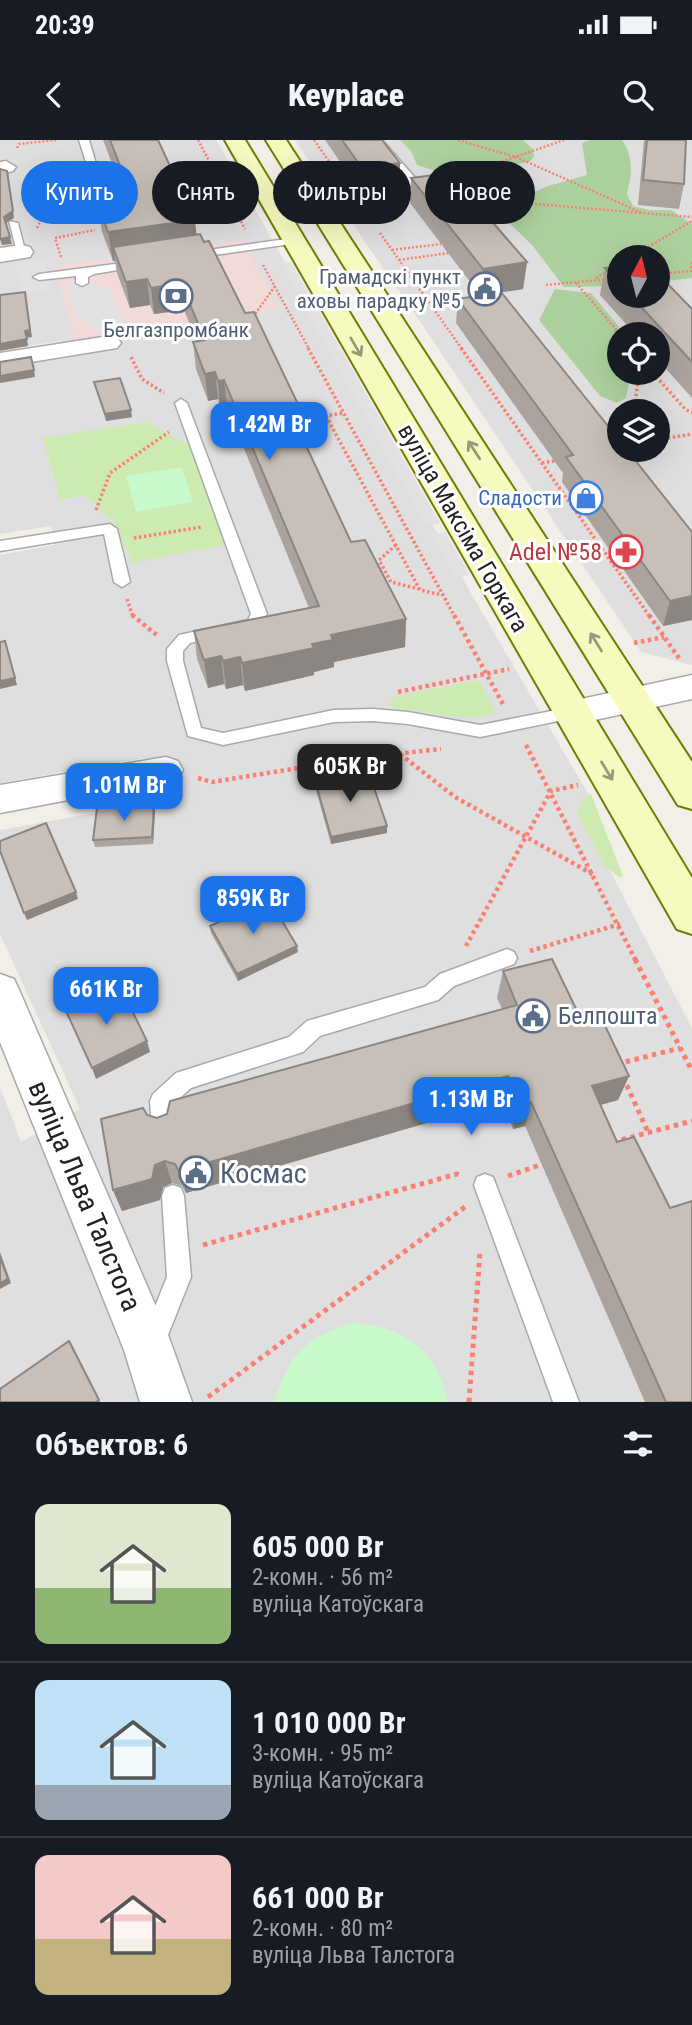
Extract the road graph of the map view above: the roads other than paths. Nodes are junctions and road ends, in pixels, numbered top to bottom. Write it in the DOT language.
graph roads {
  1 [pos="84,140"];
  2 [pos="235,140"];
  3 [pos="276,140"];
  4 [pos="377,140"];
  5 [pos="91,161"];
  6 [pos="289,161"];
  7 [pos="420,190"];
  8 [pos="13,223"];
  9 [pos="329,224"];
  10 [pos="294,241"];
  11 [pos="22,252"];
  12 [pos="0,255"];
  13 [pos="186,257"];
  14 [pos="145,262"];
  15 [pos="91,271"];
  16 [pos="39,277"];
  17 [pos="82,282"];
  18 [pos="116,347"];
  19 [pos="0,360"];
  20 [pos="183,408"];
  21 [pos="0,546"];
  22 [pos="122,582"];
  23 [pos="690,678"];
  24 [pos="632,700"];
  25 [pos="572,713"];
  26 [pos="166,770"];
  27 [pos="692,794"];
  28 [pos="0,799"];
  29 [pos="692,916"];
  30 [pos="507,958"];
  31 [pos="0,992"];
  32 [pos="163,1128"];
  33 [pos="485,1185"];
  34 [pos="173,1196"];
  35 [pos="149,1350"];
  36 [pos="166,1402"];
  37 [pos="566,1402"];
  1 -- 5 [label="lane"];
  2 -- 10 [label="main road, вуліца Максіма Горкага"];
  3 -- 6 [label="main road, вуліца Максіма Горкага"];
  4 -- 7 [label="lane"];
  8 -- 11 [label="lane"];
  24 -- 9 [label="main road, вуліца Максіма Горкага, one-way"];
  10 -- 13 [label="lane"];
  10 -- 25 [label="main road, вуліца Максіма Горкага, one-way"];
  11 -- 12 [label="street"];
  14 -- 15 [label="lane"];
  15 -- 16 [label="lane"];
  15 -- 17 [label="lane"];
  18 -- 19 [label="street"];
  20 -- 25 [label="lane"];
  21 -- 22 [label="lane"];
  23 -- 24 [label="street"];
  24 -- 25 [label="street"];
  24 -- 27 [label="main road, вуліца Максіма Горкага"];
  25 -- 29 [label="main road, вуліца Максіма Горкага, one-way"];
  26 -- 28 [label="street"];
  30 -- 32 [label="lane"];
  31 -- 35 [label="street, вуліца Льва Талстога"];
  33 -- 37 [label="lane"];
  34 -- 35 [label="lane"];
  35 -- 36 [label="street, вуліца Льва Талстога"];
}
